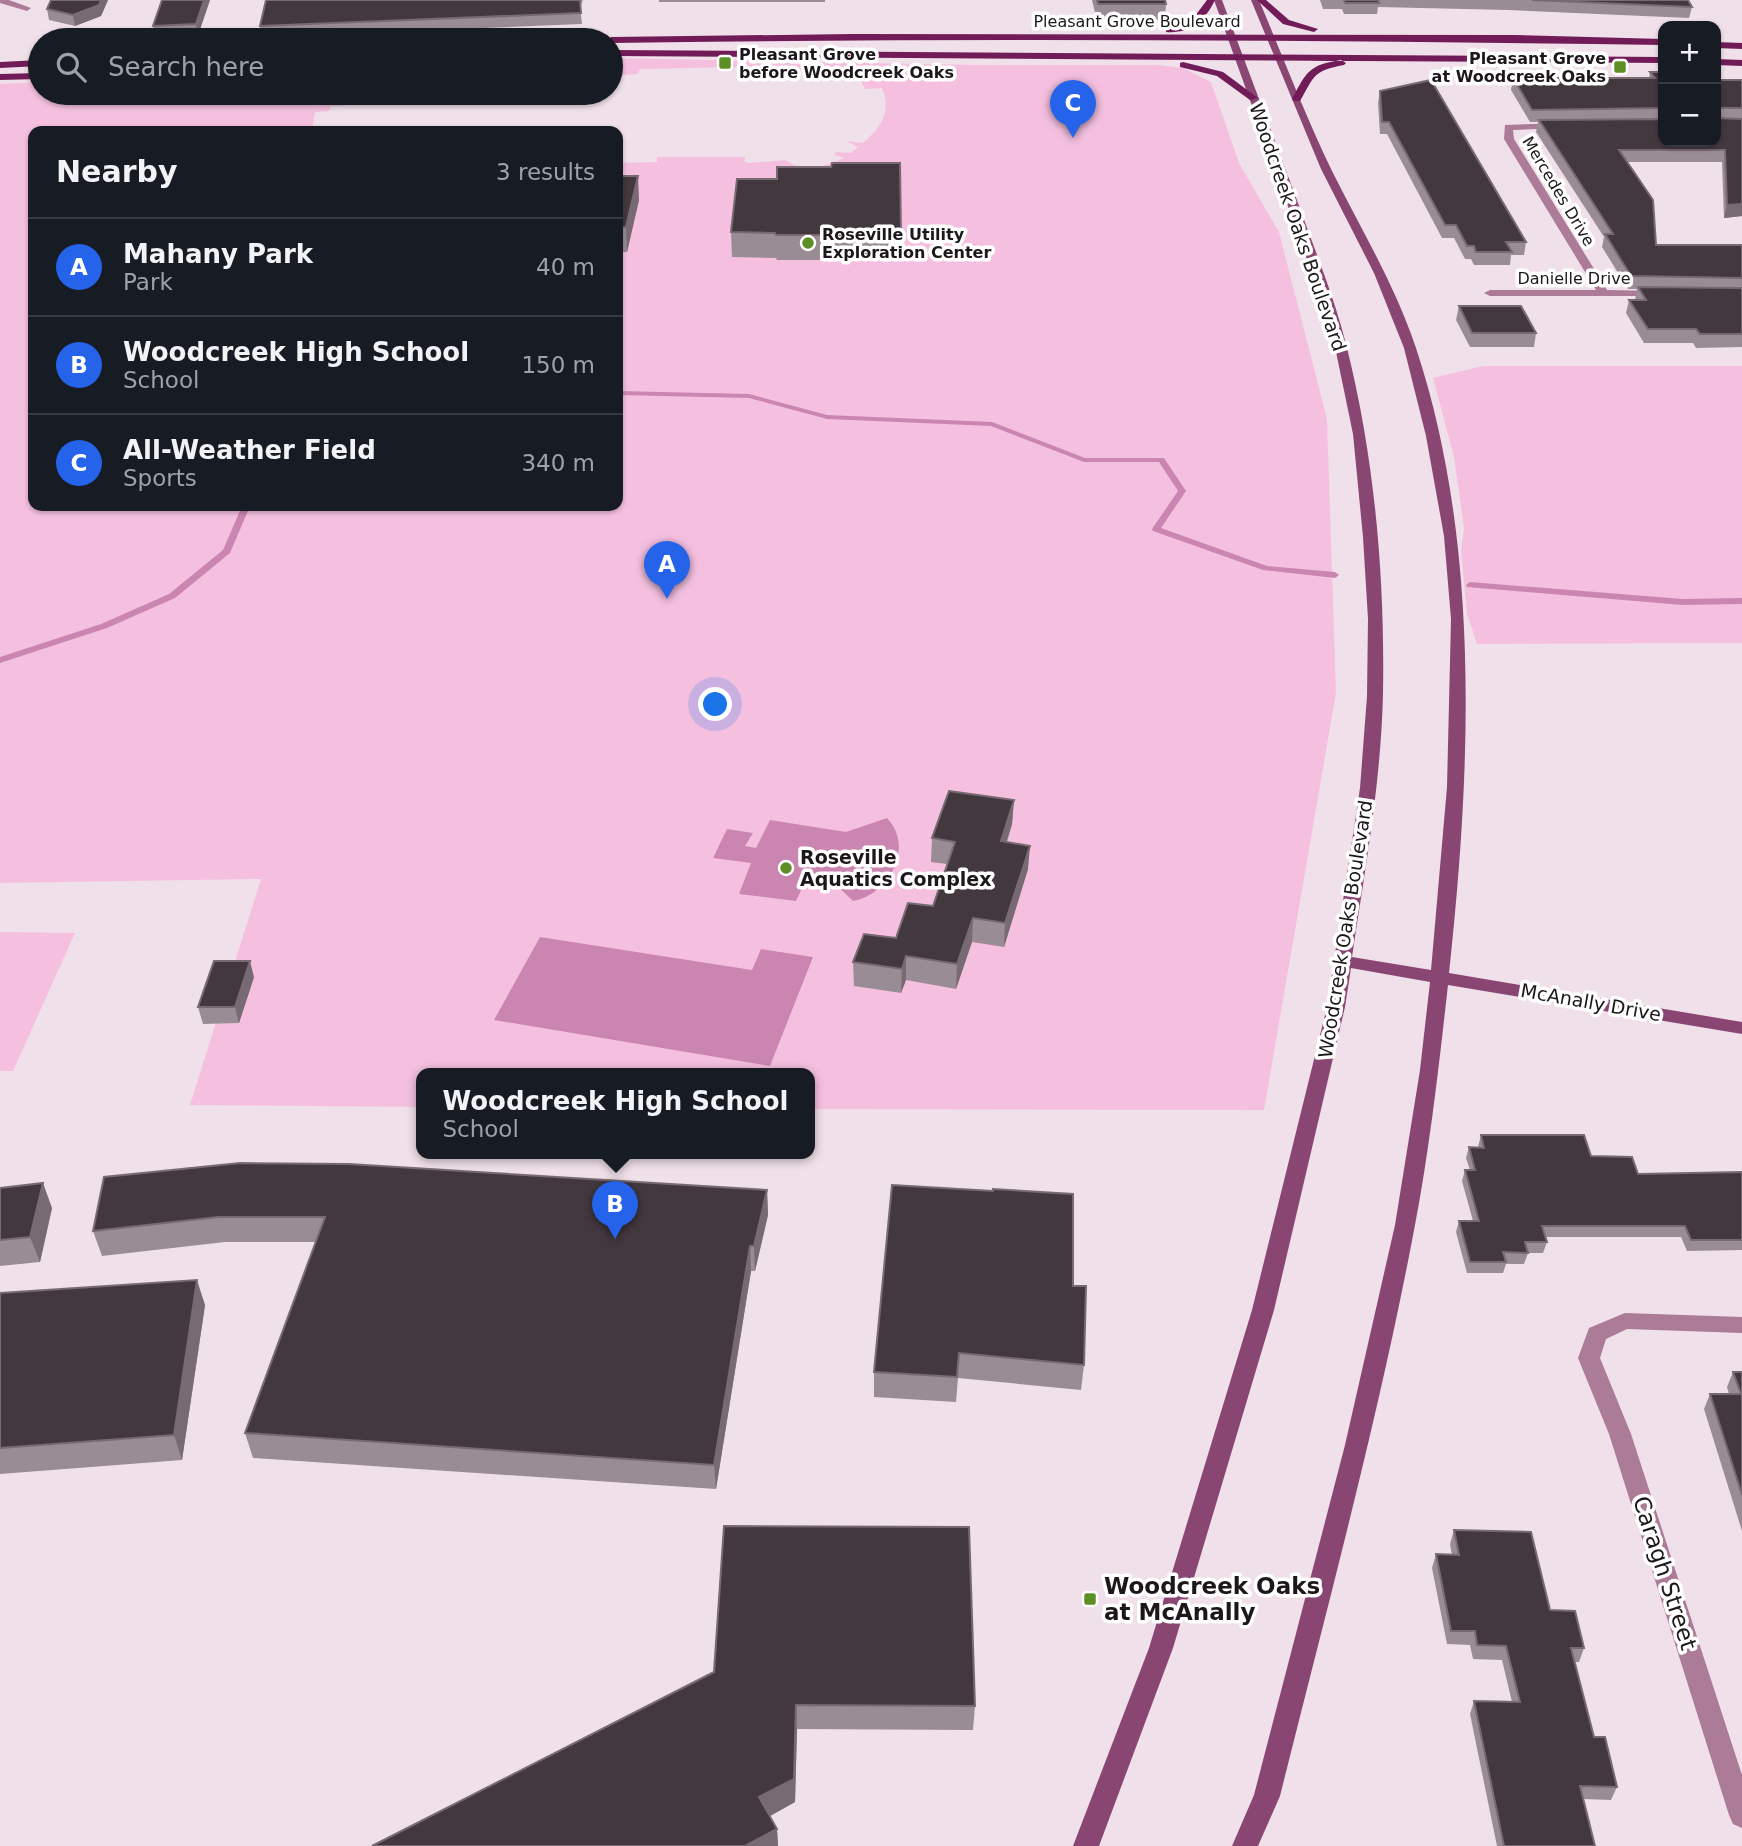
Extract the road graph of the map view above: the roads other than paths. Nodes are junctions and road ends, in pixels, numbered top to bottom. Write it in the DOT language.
graph roads {
  1 [pos="0,0"];
  2 [pos="1211,0"];
  3 [pos="1218,0"];
  4 [pos="1255,0"];
  5 [pos="1261,0"];
  6 [pos="27,8"];
  7 [pos="853,37"];
  8 [pos="1086,37"];
  9 [pos="1231,37"];
  10 [pos="1271,37"];
  11 [pos="1402,37"];
  12 [pos="623,40"];
  13 [pos="1658,42"];
  14 [pos="1721,45"];
  15 [pos="1742,46"];
  16 [pos="663,52"];
  17 [pos="623,53"];
  18 [pos="1071,56"];
  19 [pos="1238,56"];
  20 [pos="1279,56"];
  21 [pos="1425,56"];
  22 [pos="1658,60"];
  23 [pos="1721,62"];
  24 [pos="1742,63"];
  25 [pos="28,64"];
  26 [pos="0,65"];
  27 [pos="28,77"];
  28 [pos="0,78"];
  29 [pos="1254,98"];
  30 [pos="1297,99"];
  31 [pos="1581,125"];
  32 [pos="1490,293"];
  33 [pos="1604,294"];
  34 [pos="1676,295"];
  35 [pos="1343,961"];
  36 [pos="1439,977"];
  37 [pos="1742,1028"];
  38 [pos="1742,1325"];
  39 [pos="1742,1815"];
  40 [pos="1086,1846"];
  41 [pos="1245,1846"];
  1 -- 6 [label="street"];
  2 -- 8 [label="main road"];
  3 -- 9 [label="main road, Woodcreek Oaks Boulevard"];
  4 -- 10 [label="main road, Woodcreek Oaks Boulevard"];
  5 -- 11 [label="main road"];
  7 -- 8 [label="main road, Pleasant Grove Boulevard"];
  7 -- 12 [label="main road, Pleasant Grove Boulevard"];
  7 -- 16 [label="main road"];
  8 -- 9 [label="main road, Pleasant Grove Boulevard"];
  9 -- 10 [label="main road, Pleasant Grove Boulevard"];
  9 -- 19 [label="main road, Woodcreek Oaks Boulevard"];
  10 -- 11 [label="main road, Pleasant Grove Boulevard"];
  10 -- 20 [label="main road, Woodcreek Oaks Boulevard"];
  11 -- 13 [label="main road, Pleasant Grove Boulevard"];
  14 -- 15 [label="main road"];
  16 -- 17 [label="main road, Pleasant Grove Boulevard"];
  16 -- 18 [label="main road, Pleasant Grove Boulevard"];
  18 -- 19 [label="main road, Pleasant Grove Boulevard"];
  18 -- 29 [label="main road"];
  19 -- 20 [label="main road, Pleasant Grove Boulevard"];
  19 -- 29 [label="main road, Woodcreek Oaks Boulevard"];
  20 -- 21 [label="main road, Pleasant Grove Boulevard"];
  20 -- 30 [label="main road, Woodcreek Oaks Boulevard"];
  21 -- 22 [label="main road, Pleasant Grove Boulevard"];
  21 -- 30 [label="main road"];
  23 -- 24 [label="main road"];
  25 -- 26 [label="main road"];
  27 -- 28 [label="main road"];
  29 -- 35 [label="main road, Woodcreek Oaks Boulevard"];
  30 -- 36 [label="main road, Woodcreek Oaks Boulevard"];
  31 -- 33 [label="street, Mercedes Drive"];
  32 -- 33 [label="street, Danielle Drive"];
  33 -- 34 [label="street, Danielle Drive"];
  35 -- 36 [label="main road, McAnally Drive"];
  35 -- 40 [label="main road, Woodcreek Oaks Boulevard"];
  36 -- 37 [label="main road, McAnally Drive"];
  36 -- 41 [label="main road, Woodcreek Oaks Boulevard"];
  38 -- 39 [label="street, Caragh Street"];
}
